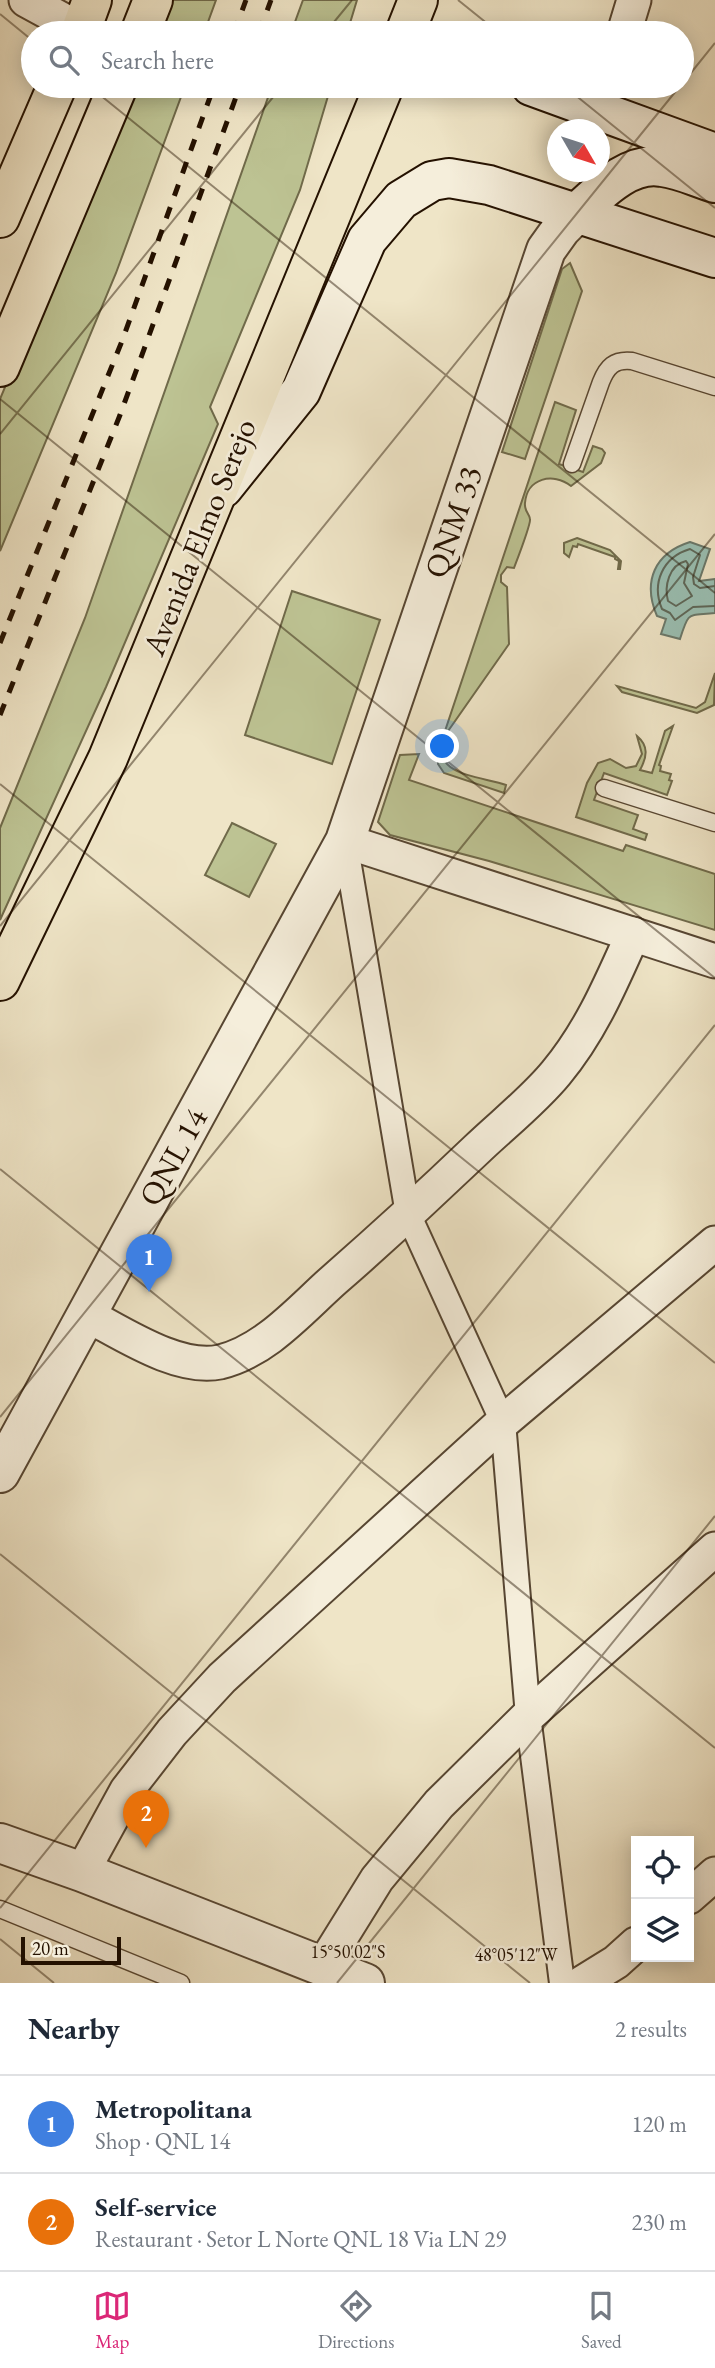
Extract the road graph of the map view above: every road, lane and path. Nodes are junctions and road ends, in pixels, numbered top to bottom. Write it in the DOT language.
graph roads {
  1 [pos="26,0"];
  2 [pos="153,0"];
  3 [pos="634,0"];
  4 [pos="85,21"];
  5 [pos="144,21"];
  6 [pos="628,21"];
  7 [pos="52,98"];
  8 [pos="113,98"];
  9 [pos="379,98"];
  10 [pos="602,99"];
  11 [pos="715,153"];
  12 [pos="715,183"];
  13 [pos="578,212"];
  14 [pos="0,218"];
  15 [pos="715,258"];
  16 [pos="0,367"];
  17 [pos="715,387"];
  18 [pos="572,464"];
  19 [pos="216,498"];
  20 [pos="604,788"];
  21 [pos="715,823"];
  22 [pos="345,841"];
  23 [pos="633,934"];
  24 [pos="715,961"];
  25 [pos="0,981"];
  26 [pos="408,1214"];
  27 [pos="715,1243"];
  28 [pos="87,1315"];
  29 [pos="503,1422"];
  30 [pos="0,1473"];
  31 [pos="715,1549"];
  32 [pos="528,1716"];
  33 [pos="0,1843"];
  34 [pos="82,1872"];
  35 [pos="715,1874"];
  36 [pos="694,1893"];
  37 [pos="0,1909"];
  38 [pos="621,1963"];
  39 [pos="323,1966"];
  40 [pos="181,1983"];
  41 [pos="365,1983"];
  42 [pos="562,1983"];
  43 [pos="582,1983"];
  1 -- 4 [label="street"];
  2 -- 5 [label="main road"];
  3 -- 6 [label="street"];
  7 -- 14 [label="main road"];
  8 -- 16 [label="main road"];
  9 -- 19 [label="main road, Avenida Elmo Serejo"];
  10 -- 11 [label="street"];
  12 -- 13 [label="street, QNM 33"];
  13 -- 15 [label="street"];
  13 -- 19 [label="street"];
  13 -- 22 [label="street, QNM 33"];
  17 -- 18 [label="lane"];
  19 -- 25 [label="main road, Avenida Elmo Serejo"];
  20 -- 21 [label="lane"];
  22 -- 23 [label="street"];
  22 -- 26 [label="street"];
  22 -- 28 [label="street, QNL 14"];
  23 -- 24 [label="street"];
  23 -- 26 [label="street"];
  26 -- 28 [label="street"];
  26 -- 29 [label="street"];
  27 -- 29 [label="street"];
  28 -- 30 [label="street, QNL 14"];
  29 -- 32 [label="street"];
  29 -- 34 [label="street"];
  31 -- 32 [label="street"];
  32 -- 39 [label="street"];
  32 -- 42 [label="street"];
  33 -- 34 [label="street"];
  34 -- 39 [label="street"];
  35 -- 36 [label="street"];
  37 -- 40 [label="lane"];
  38 -- 43 [label="street"];
  39 -- 41 [label="street"];
}
